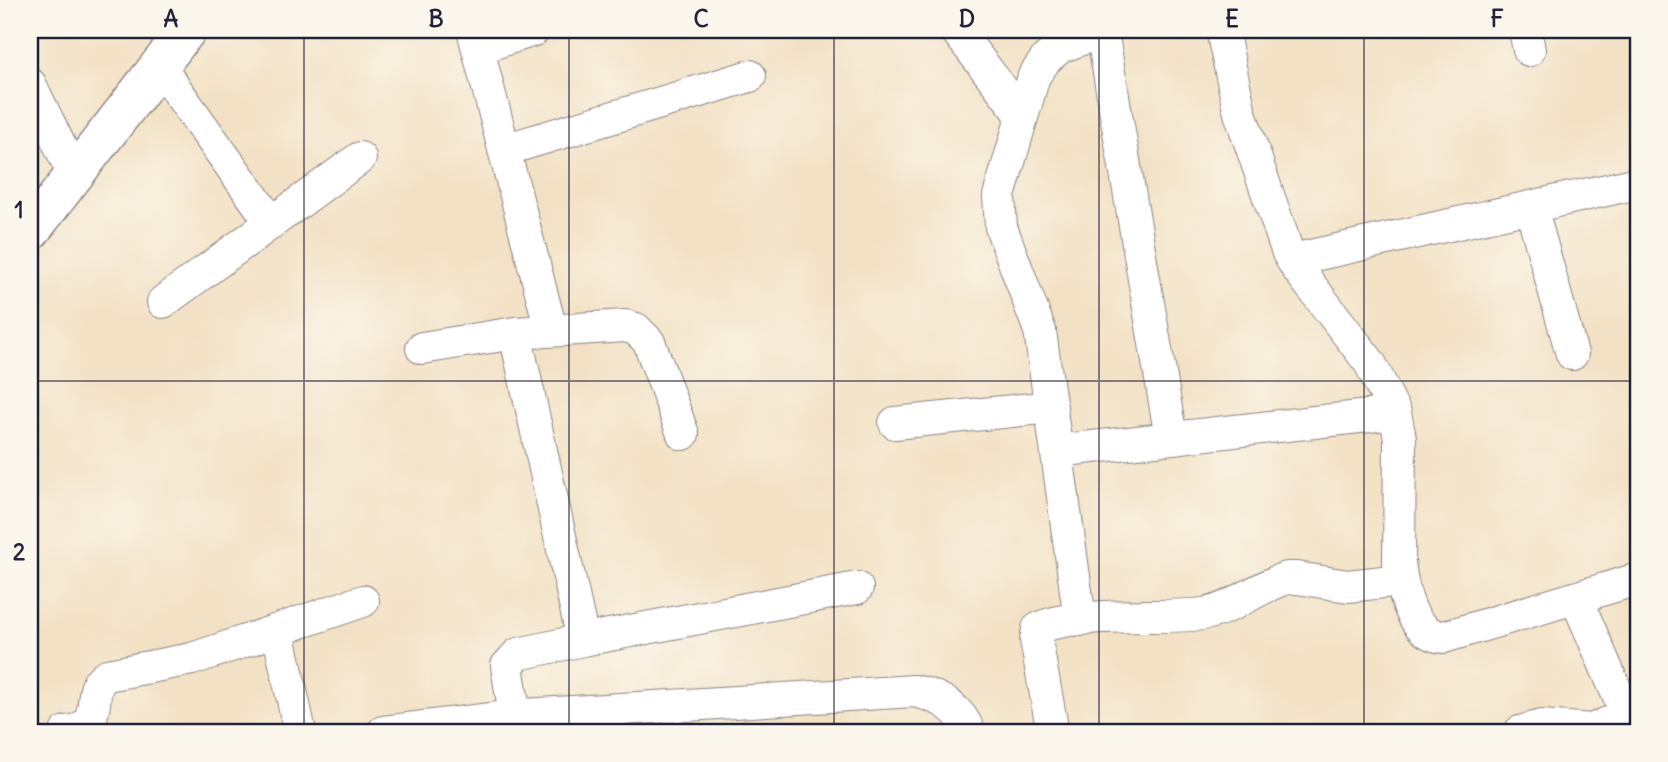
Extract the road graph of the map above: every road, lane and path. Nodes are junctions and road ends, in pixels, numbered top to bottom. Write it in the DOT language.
graph roads {
  1 [pos="534,30"];
  2 [pos="956,30"];
  3 [pos="1222,30"];
  4 [pos="1104,31"];
  5 [pos="475,39"];
  6 [pos="170,44"];
  7 [pos="750,76"];
  8 [pos="30,84"];
  9 [pos="1022,115"];
  10 [pos="504,150"];
  11 [pos="360,158"];
  12 [pos="74,176"];
  13 [pos="1638,183"];
  14 [pos="1531,207"];
  15 [pos="271,222"];
  16 [pos="30,232"];
  17 [pos="1292,260"];
  18 [pos="163,302"];
  19 [pos="551,330"];
  20 [pos="515,333"];
  21 [pos="422,348"];
  22 [pos="1572,354"];
  23 [pos="1051,407"];
  24 [pos="1395,413"];
  25 [pos="895,423"];
  26 [pos="683,434"];
  27 [pos="1171,438"];
  28 [pos="1057,451"];
  29 [pos="1638,579"];
  30 [pos="1401,580"];
  31 [pos="857,588"];
  32 [pos="1576,597"];
  33 [pos="363,601"];
  34 [pos="1080,620"];
  35 [pos="278,631"];
  36 [pos="583,640"];
  37 [pos="510,722"];
  38 [pos="1630,724"];
  39 [pos="66,732"];
  40 [pos="300,732"];
  41 [pos="383,732"];
  42 [pos="969,732"];
  43 [pos="1051,732"];
  44 [pos="1520,732"];
  1 -- 5 [label="street"];
  2 -- 9 [label="street"];
  3 -- 17 [label="street"];
  4 -- 9 [label="street"];
  4 -- 27 [label="street"];
  5 -- 10 [label="street"];
  6 -- 12 [label="main road"];
  6 -- 15 [label="street"];
  7 -- 10 [label="street"];
  8 -- 12 [label="street"];
  9 -- 23 [label="street"];
  10 -- 19 [label="street"];
  11 -- 15 [label="street"];
  12 -- 16 [label="main road"];
  13 -- 14 [label="street"];
  14 -- 17 [label="street"];
  14 -- 22 [label="street"];
  15 -- 18 [label="street"];
  17 -- 24 [label="street"];
  19 -- 20 [label="street"];
  19 -- 26 [label="street"];
  20 -- 21 [label="street"];
  20 -- 36 [label="street"];
  23 -- 25 [label="street"];
  23 -- 28 [label="street"];
  24 -- 27 [label="street"];
  24 -- 30 [label="street"];
  27 -- 28 [label="street"];
  28 -- 34 [label="street"];
  29 -- 32 [label="street"];
  30 -- 32 [label="street"];
  30 -- 34 [label="street"];
  31 -- 36 [label="street"];
  32 -- 38 [label="street"];
  33 -- 35 [label="street"];
  34 -- 43 [label="street"];
  35 -- 39 [label="street"];
  35 -- 40 [label="street"];
  36 -- 37 [label="street"];
  37 -- 41 [label="street"];
  37 -- 42 [label="street"];
  38 -- 44 [label="street"];
}
